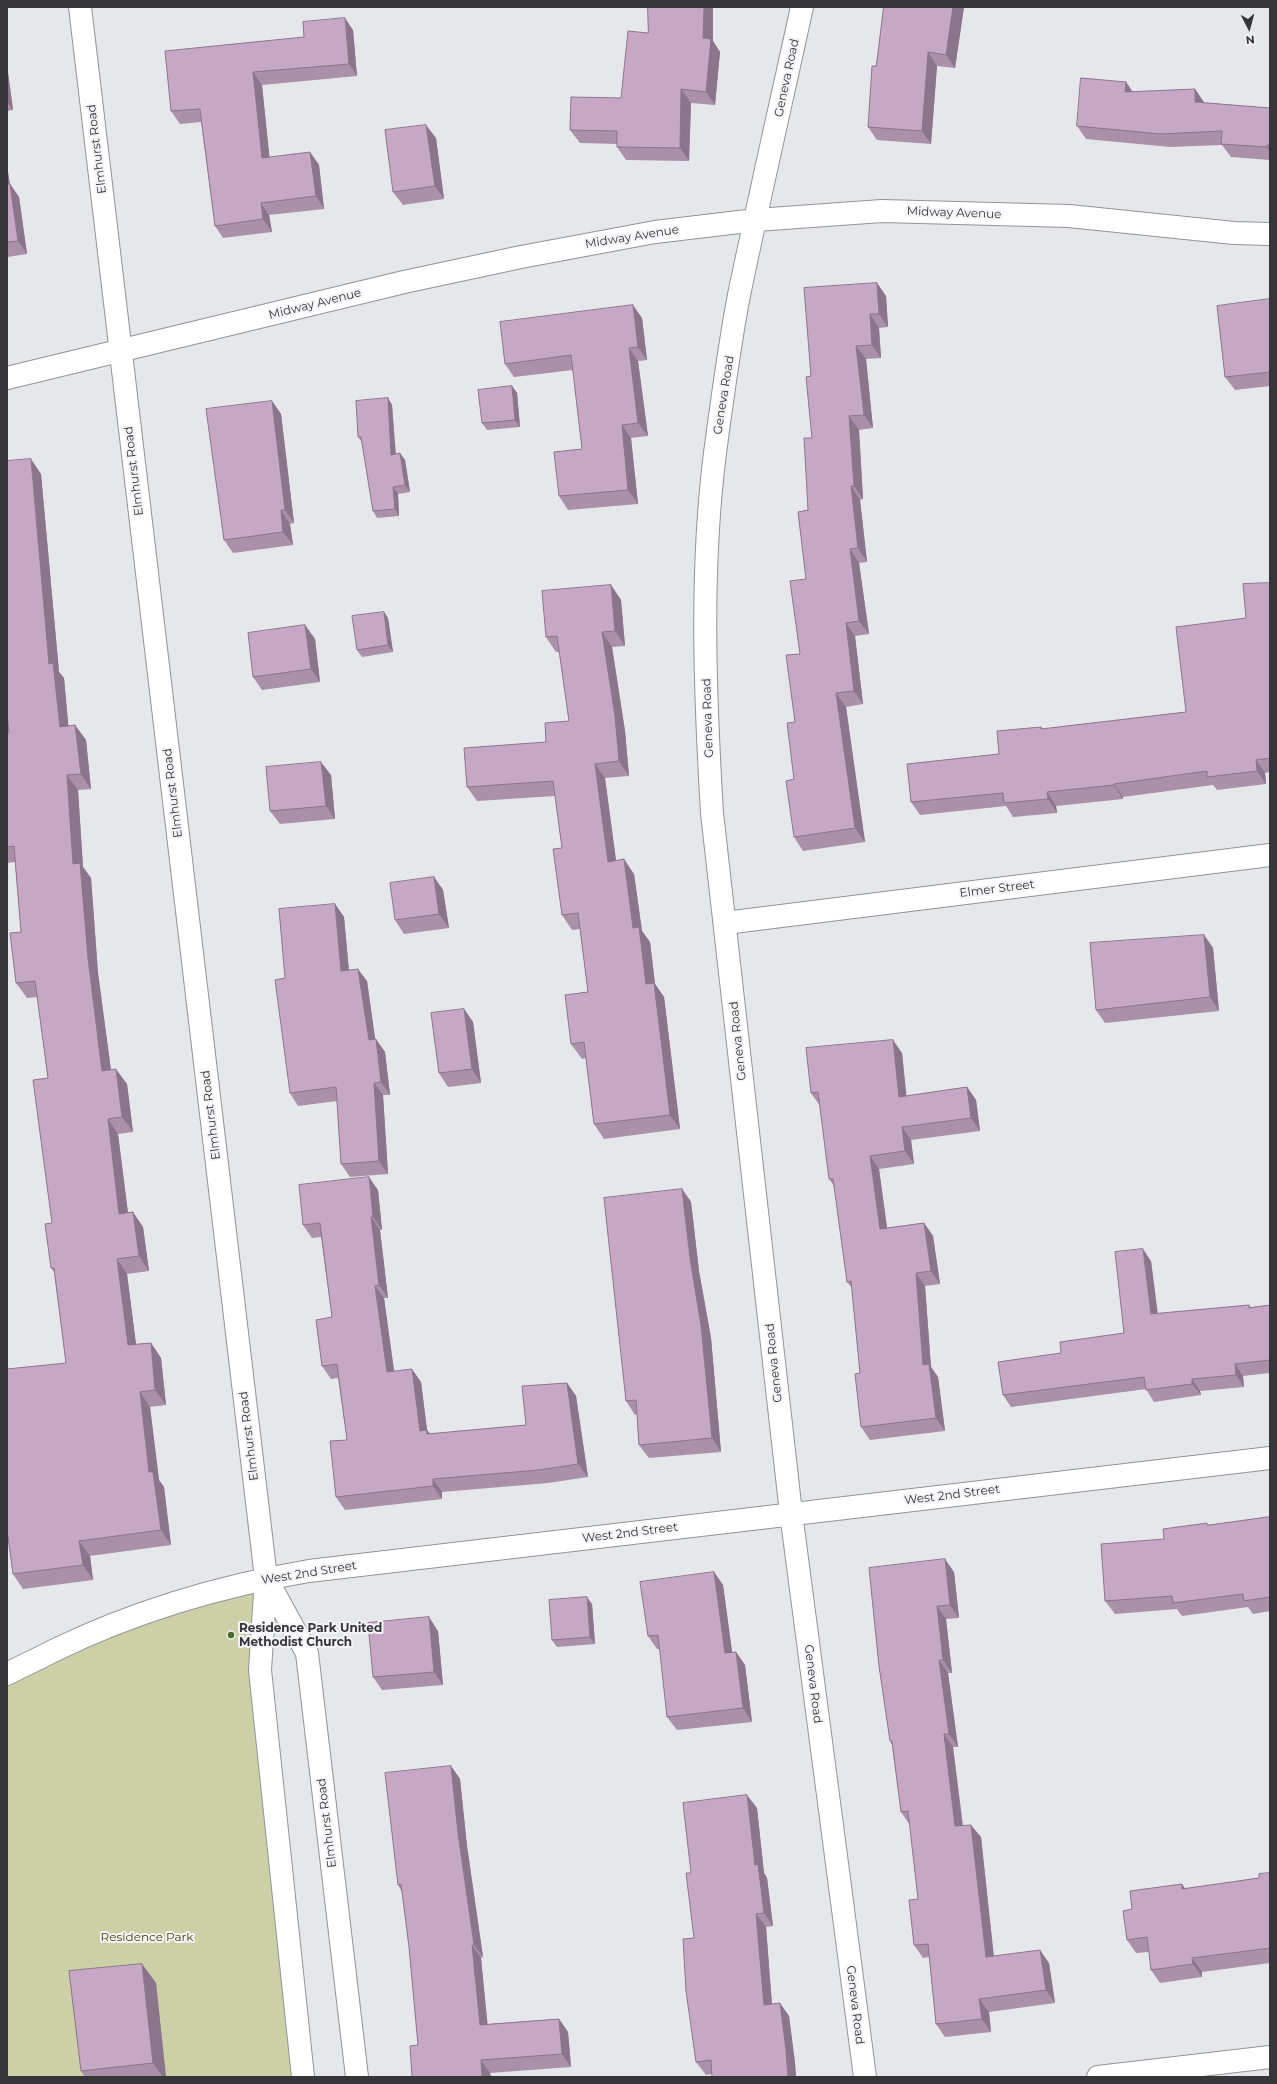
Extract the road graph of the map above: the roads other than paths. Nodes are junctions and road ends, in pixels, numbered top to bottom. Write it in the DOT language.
graph roads {
  1 [pos="80,7"];
  2 [pos="802,7"];
  3 [pos="756,220"];
  4 [pos="1270,234"];
  5 [pos="120,352"];
  6 [pos="7,378"];
  7 [pos="1270,855"];
  8 [pos="725,923"];
  9 [pos="1270,1458"];
  10 [pos="791,1513"];
  11 [pos="266,1578"];
  12 [pos="7,1674"];
  13 [pos="1270,2057"];
  14 [pos="303,2077"];
  15 [pos="357,2077"];
  16 [pos="865,2077"];
  17 [pos="1098,2077"];
  1 -- 5 [label="street, Elmhurst Road"];
  2 -- 3 [label="street, Geneva Road"];
  3 -- 4 [label="street, Midway Avenue"];
  3 -- 5 [label="street, Midway Avenue"];
  3 -- 8 [label="street, Geneva Road"];
  5 -- 6 [label="street, Midway Avenue"];
  5 -- 11 [label="street, Elmhurst Road"];
  7 -- 8 [label="street, Elmer Street"];
  8 -- 10 [label="street, Geneva Road"];
  9 -- 10 [label="street, West 2nd Street"];
  10 -- 11 [label="street, West 2nd Street"];
  10 -- 16 [label="street, Geneva Road"];
  11 -- 12 [label="street, West 2nd Street"];
  11 -- 14 [label="street, Elmhurst Road"];
  11 -- 15 [label="street, Elmhurst Road"];
  13 -- 17 [label="street"];
}
